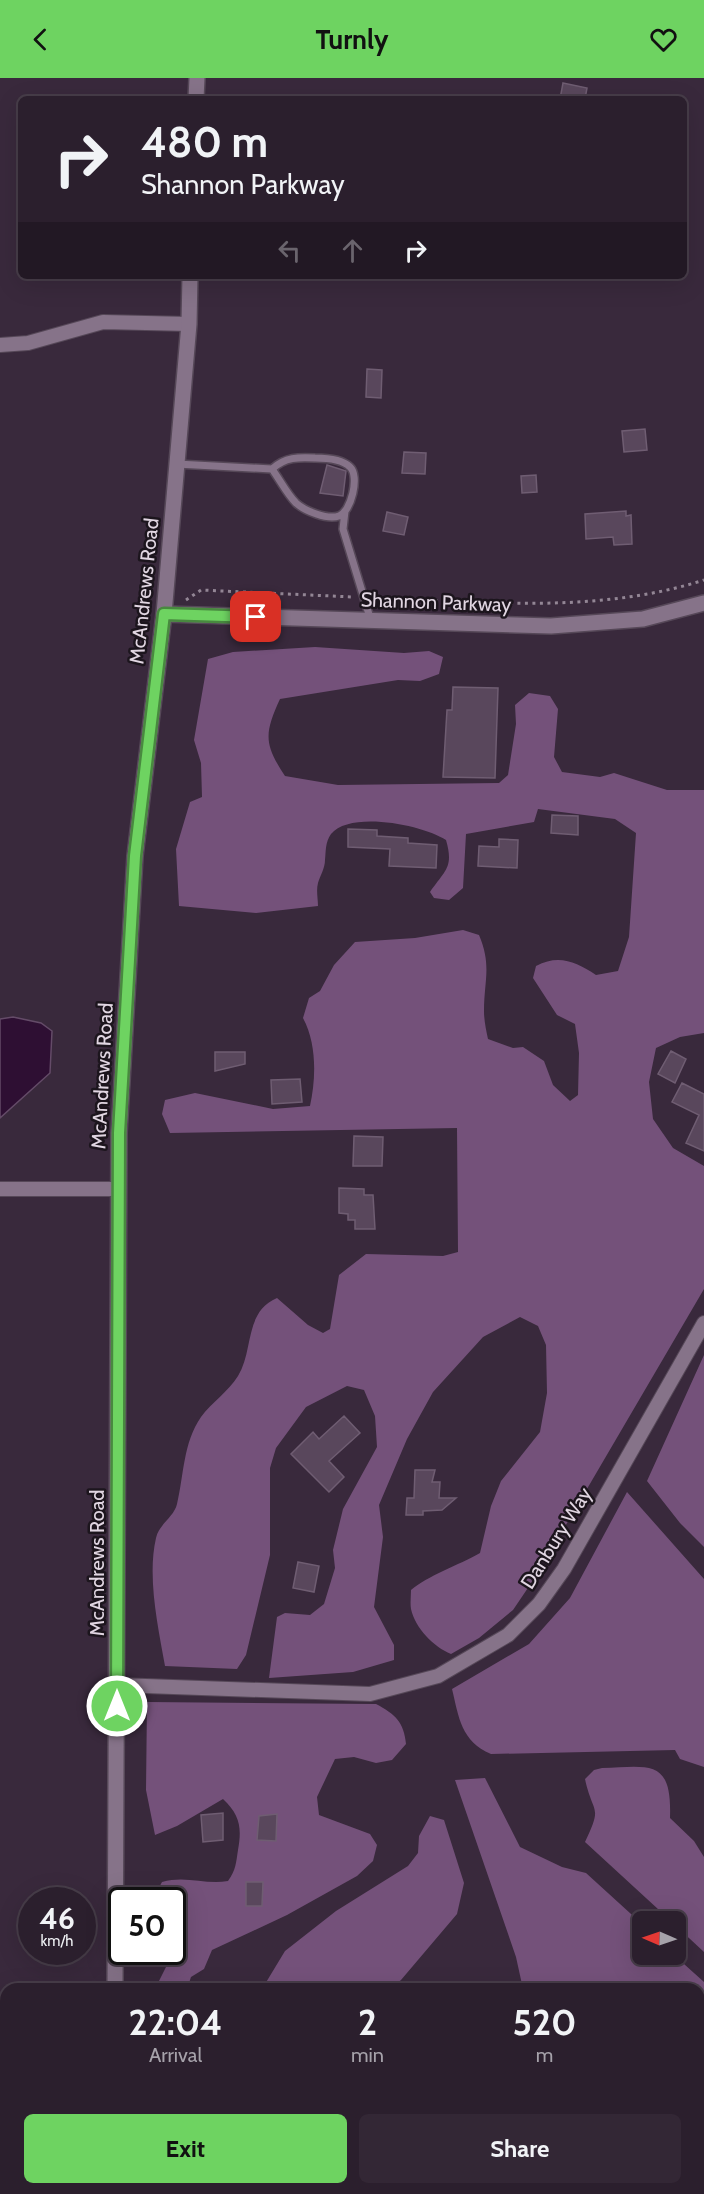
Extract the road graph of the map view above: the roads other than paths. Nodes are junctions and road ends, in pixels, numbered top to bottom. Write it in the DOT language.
graph roads {
  1 [pos="197,78"];
  2 [pos="196,96"];
  3 [pos="190,279"];
  4 [pos="189,324"];
  5 [pos="0,345"];
  6 [pos="177,464"];
  7 [pos="272,469"];
  8 [pos="345,511"];
  9 [pos="704,603"];
  10 [pos="164,614"];
  11 [pos="371,621"];
  12 [pos="0,1189"];
  13 [pos="118,1190"];
  14 [pos="704,1323"];
  15 [pos="118,1685"];
  16 [pos="115,1983"];
  1 -- 2 [label="main road"];
  3 -- 4 [label="main road, McAndrews Road"];
  4 -- 5 [label="street"];
  4 -- 6 [label="main road, McAndrews Road"];
  6 -- 7 [label="lane"];
  6 -- 10 [label="main road, McAndrews Road"];
  7 -- 8 [label="lane"];
  7 -- 8 [label="lane"];
  8 -- 11 [label="lane"];
  9 -- 11 [label="main road, Shannon Parkway"];
  10 -- 11 [label="main road, Shannon Parkway"];
  10 -- 13 [label="main road, McAndrews Road"];
  12 -- 13 [label="street"];
  13 -- 15 [label="main road, McAndrews Road"];
  14 -- 15 [label="street, Danbury Way"];
  15 -- 16 [label="main road, McAndrews Road"];
}
